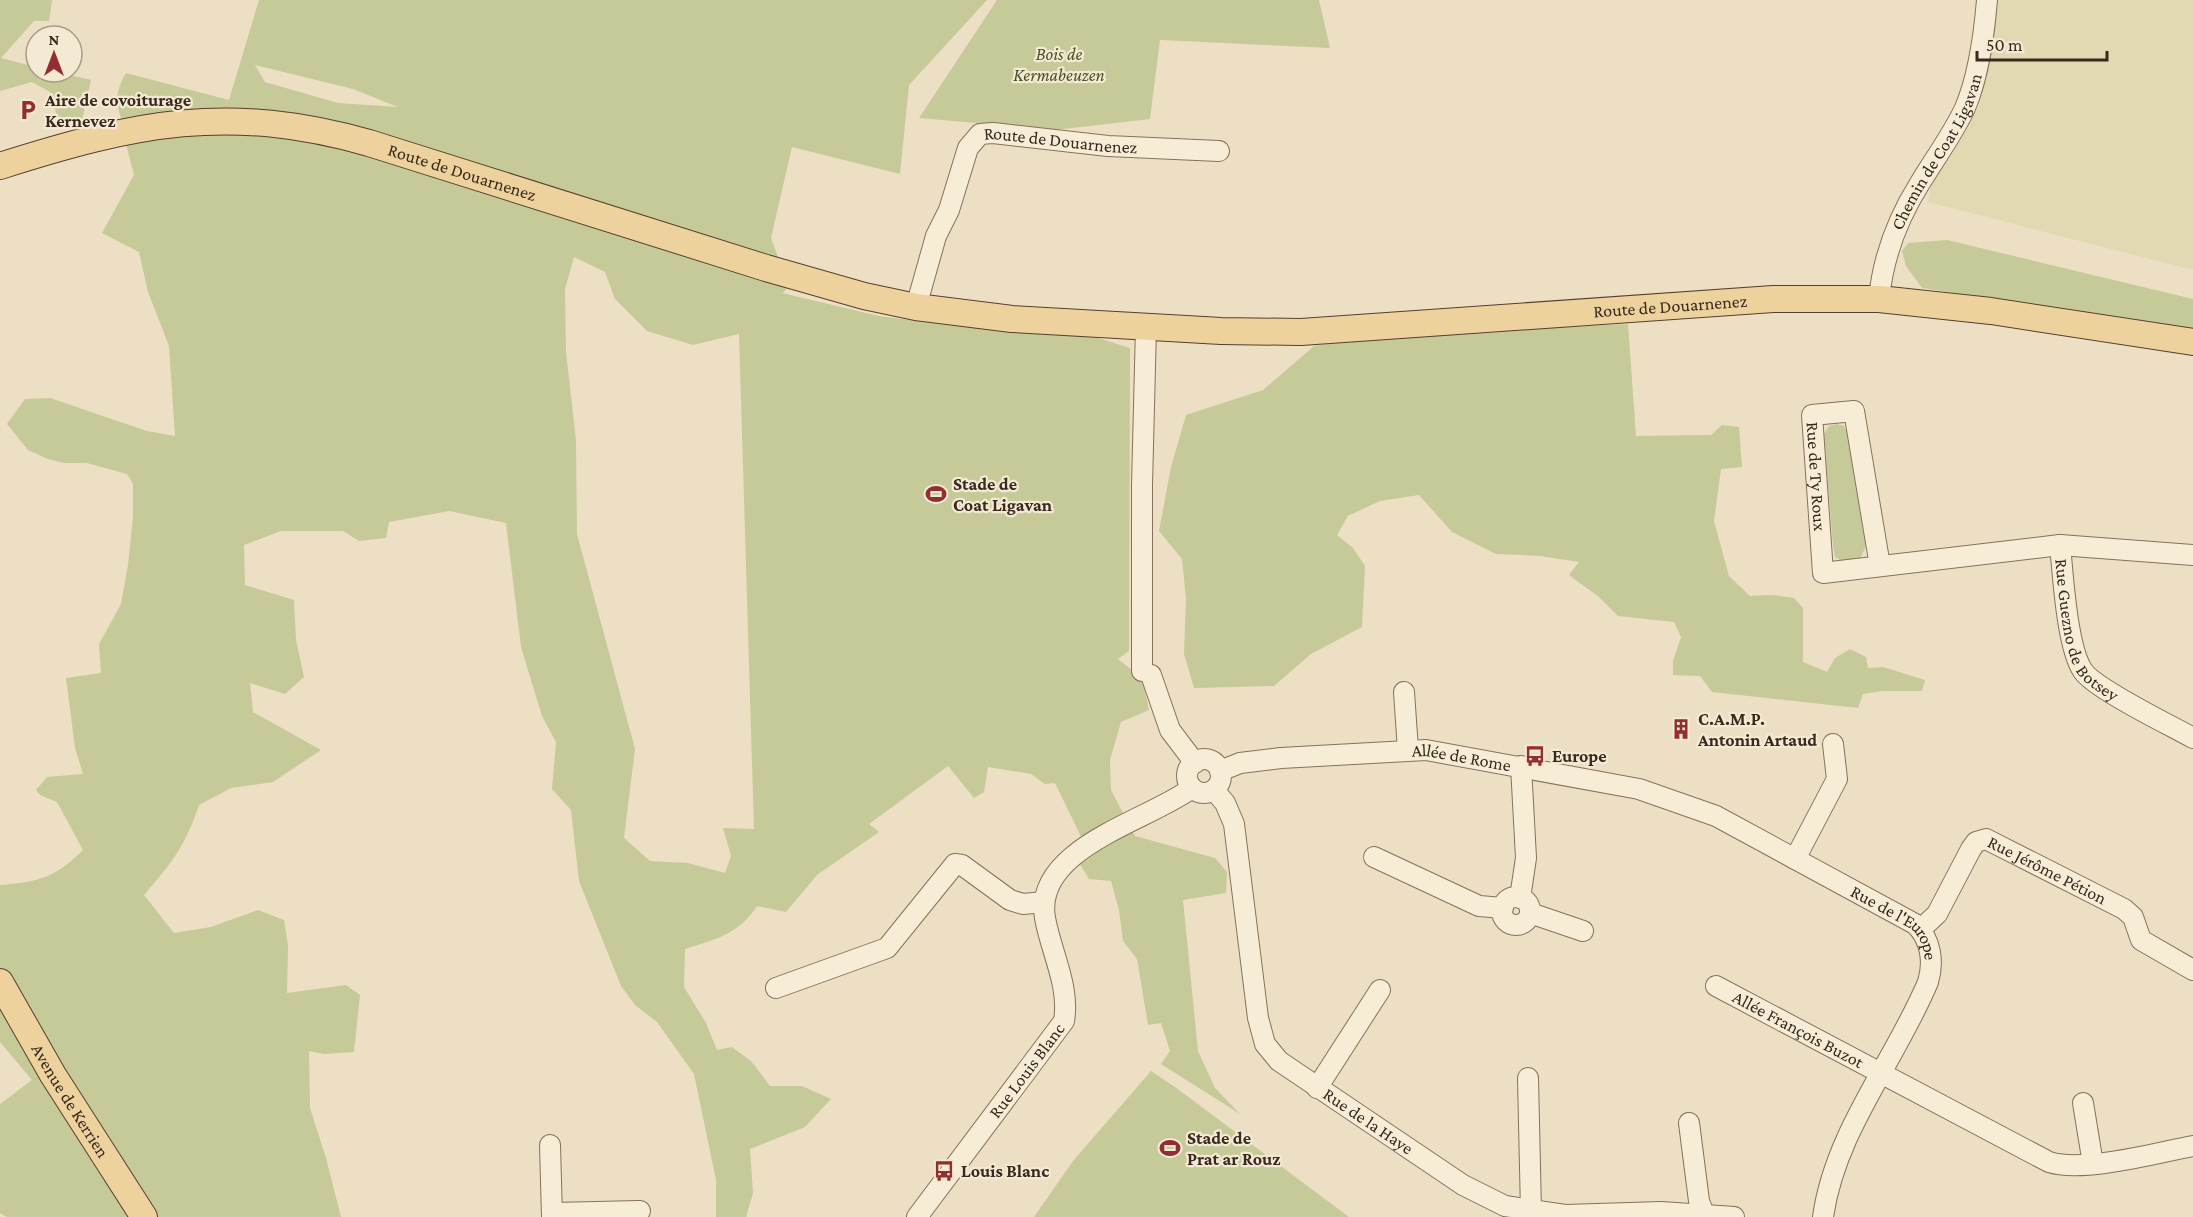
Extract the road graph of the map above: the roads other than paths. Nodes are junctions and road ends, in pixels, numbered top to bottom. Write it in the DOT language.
graph roads {
  1 [pos="1987,0"];
  2 [pos="1219,151"];
  3 [pos="0,166"];
  4 [pos="1879,299"];
  5 [pos="916,307"];
  6 [pos="1146,327"];
  7 [pos="2193,342"];
  8 [pos="2060,545"];
  9 [pos="2193,555"];
  10 [pos="1880,566"];
  11 [pos="1404,692"];
  12 [pos="2193,738"];
  13 [pos="1833,744"];
  14 [pos="1408,750"];
  15 [pos="1195,763"];
  16 [pos="1521,766"];
  17 [pos="1220,771"];
  18 [pos="1192,788"];
  19 [pos="1214,790"];
  20 [pos="1699,809"];
  21 [pos="1374,857"];
  22 [pos="1795,859"];
  23 [pos="1044,902"];
  24 [pos="1525,905"];
  25 [pos="1921,929"];
  26 [pos="1583,931"];
  27 [pos="2193,970"];
  28 [pos="0,982"];
  29 [pos="1716,986"];
  30 [pos="776,988"];
  31 [pos="1380,990"];
  32 [pos="1881,1074"];
  33 [pos="1528,1078"];
  34 [pos="1317,1088"];
  35 [pos="2083,1104"];
  36 [pos="1689,1123"];
  37 [pos="550,1146"];
  38 [pos="2193,1146"];
  39 [pos="2093,1164"];
  40 [pos="640,1211"];
  41 [pos="1531,1212"];
  42 [pos="552,1215"];
  43 [pos="1704,1215"];
  44 [pos="144,1217"];
  45 [pos="917,1217"];
  46 [pos="1734,1217"];
  47 [pos="1823,1217"];
  1 -- 4 [label="street, Chemin de Coat Ligavan"];
  2 -- 5 [label="street, Route de Douarnenez"];
  3 -- 5 [label="main road, Route de Douarnenez"];
  4 -- 6 [label="main road, Route de Douarnenez"];
  4 -- 7 [label="main road, Route de Douarnenez"];
  5 -- 6 [label="main road, Route de Douarnenez"];
  6 -- 15 [label="street"];
  8 -- 9 [label="street, Rue de Ty Roux"];
  8 -- 10 [label="street, Rue de Ty Roux"];
  8 -- 12 [label="street, Rue Guezno de Botsey"];
  10 -- 10 [label="street, Rue de Ty Roux"];
  11 -- 14 [label="street"];
  13 -- 22 [label="street"];
  14 -- 16 [label="street, Allée de Rome"];
  14 -- 17 [label="street, Allée de Rome"];
  15 -- 17 [label="street"];
  15 -- 18 [label="street"];
  16 -- 20 [label="street, Allée de Rome"];
  16 -- 24 [label="street"];
  17 -- 19 [label="street"];
  18 -- 19 [label="street"];
  18 -- 23 [label="street"];
  19 -- 34 [label="street, Rue de la Haye"];
  20 -- 22 [label="street, Rue de l'Europe"];
  21 -- 24 [label="street"];
  22 -- 25 [label="street, Rue de l'Europe"];
  23 -- 30 [label="street"];
  23 -- 45 [label="street, Rue Louis Blanc"];
  24 -- 26 [label="street"];
  25 -- 27 [label="street, Rue Jérôme Pétion"];
  25 -- 32 [label="street, Rue de l'Europe"];
  28 -- 44 [label="main road, Avenue de Kerrien"];
  29 -- 32 [label="street, Allée François Buzot"];
  31 -- 34 [label="street"];
  32 -- 39 [label="street"];
  32 -- 47 [label="street, Rue de l'Europe"];
  33 -- 41 [label="street"];
  34 -- 41 [label="street, Rue de la Haye"];
  35 -- 39 [label="street"];
  36 -- 43 [label="street"];
  37 -- 42 [label="street"];
  38 -- 39 [label="street"];
  40 -- 42 [label="street"];
  41 -- 43 [label="street, Rue de la Haye"];
  43 -- 46 [label="street, Rue de la Haye"];
}
